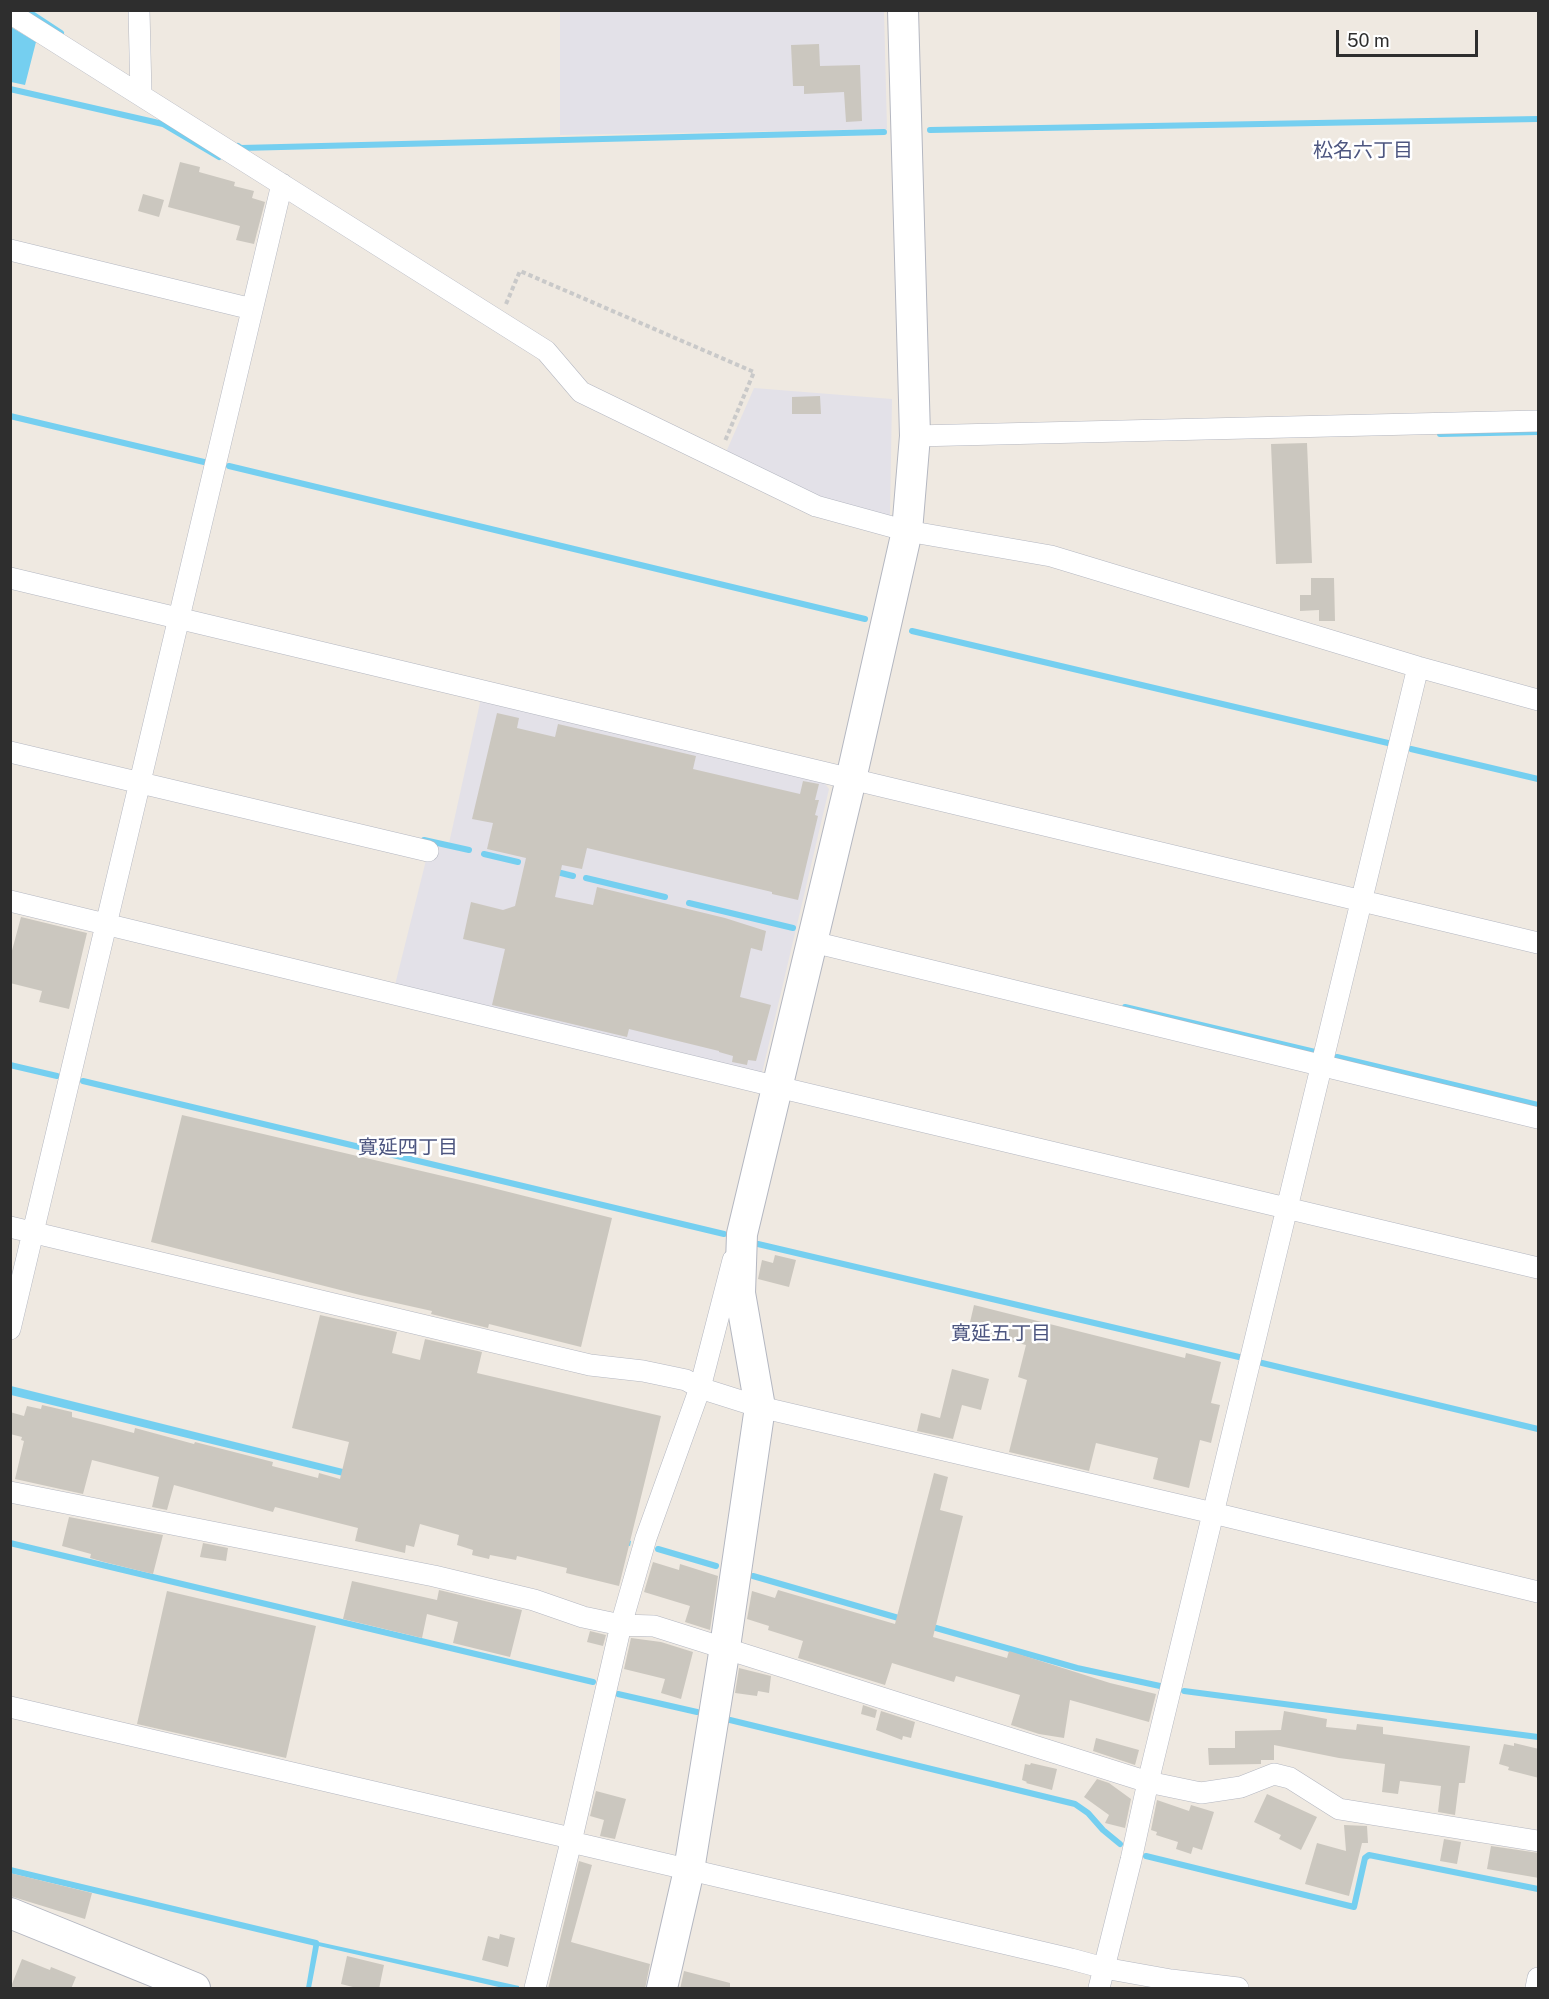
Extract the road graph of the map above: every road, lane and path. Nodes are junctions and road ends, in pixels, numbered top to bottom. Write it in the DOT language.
graph roads {
  1 [pos="140,10"];
  2 [pos="903,10"];
  3 [pos="10,13"];
  4 [pos="141,95"];
  5 [pos="282,184"];
  6 [pos="10,250"];
  7 [pos="252,309"];
  8 [pos="499,321"];
  9 [pos="1539,421"];
  10 [pos="915,436"];
  11 [pos="718,460"];
  12 [pos="907,531"];
  13 [pos="10,578"];
  14 [pos="179,619"];
  15 [pos="1418,667"];
  16 [pos="1539,700"];
  17 [pos="10,752"];
  18 [pos="851,779"];
  19 [pos="140,783"];
  20 [pos="428,851"];
  21 [pos="1361,900"];
  22 [pos="10,901"];
  23 [pos="106,923"];
  24 [pos="813,942"];
  25 [pos="1539,943"];
  26 [pos="1322,1065"];
  27 [pos="778,1087"];
  28 [pos="1539,1118"];
  29 [pos="1287,1208"];
  30 [pos="10,1227"];
  31 [pos="34,1233"];
  32 [pos="742,1234"];
  33 [pos="1539,1268"];
  34 [pos="10,1329"];
  35 [pos="700,1388"];
  36 [pos="760,1407"];
  37 [pos="10,1492"];
  38 [pos="1213,1513"];
  39 [pos="1539,1592"];
  40 [pos="621,1625"];
  41 [pos="725,1647"];
  42 [pos="10,1707"];
  43 [pos="1148,1782"];
  44 [pos="1539,1841"];
  45 [pos="571,1842"];
  46 [pos="689,1870"];
  47 [pos="10,1914"];
  48 [pos="1102,1978"];
  49 [pos="1539,1978"];
  50 [pos="195,1989"];
  51 [pos="535,1989"];
  52 [pos="662,1989"];
  53 [pos="1238,1989"];
  54 [pos="1536,1989"];
  1 -- 4 [label="street"];
  2 -- 10 [label="street"];
  3 -- 4 [label="street"];
  4 -- 5 [label="street"];
  5 -- 7 [label="street"];
  5 -- 8 [label="street"];
  6 -- 7 [label="street"];
  7 -- 14 [label="street"];
  8 -- 11 [label="street"];
  8 -- 11 [label="path"];
  9 -- 10 [label="street"];
  10 -- 12 [label="street"];
  11 -- 12 [label="street"];
  12 -- 15 [label="street"];
  12 -- 18 [label="street"];
  13 -- 14 [label="street"];
  14 -- 18 [label="street"];
  14 -- 19 [label="street"];
  15 -- 16 [label="street"];
  15 -- 21 [label="street"];
  17 -- 19 [label="street"];
  18 -- 21 [label="street"];
  18 -- 24 [label="street"];
  19 -- 20 [label="street"];
  19 -- 23 [label="street"];
  21 -- 25 [label="street"];
  21 -- 26 [label="street"];
  22 -- 23 [label="street"];
  23 -- 27 [label="street"];
  23 -- 31 [label="street"];
  24 -- 26 [label="street"];
  24 -- 27 [label="street"];
  26 -- 28 [label="street"];
  26 -- 29 [label="street"];
  27 -- 29 [label="street"];
  27 -- 32 [label="street"];
  29 -- 33 [label="street"];
  29 -- 38 [label="street"];
  30 -- 31 [label="street"];
  31 -- 34 [label="street"];
  31 -- 35 [label="street"];
  32 -- 35 [label="street"];
  32 -- 36 [label="street"];
  35 -- 36 [label="street"];
  35 -- 40 [label="street"];
  36 -- 38 [label="street"];
  36 -- 41 [label="street"];
  37 -- 40 [label="street"];
  38 -- 39 [label="street"];
  38 -- 43 [label="street"];
  40 -- 41 [label="street"];
  40 -- 45 [label="street"];
  41 -- 43 [label="street"];
  41 -- 46 [label="street"];
  42 -- 45 [label="street"];
  43 -- 44 [label="street"];
  43 -- 48 [label="street"];
  45 -- 46 [label="street"];
  45 -- 51 [label="street"];
  46 -- 48 [label="street"];
  46 -- 52 [label="street"];
  47 -- 50 [label="street"];
  48 -- 53 [label="street"];
  49 -- 54 [label="street"];
}
